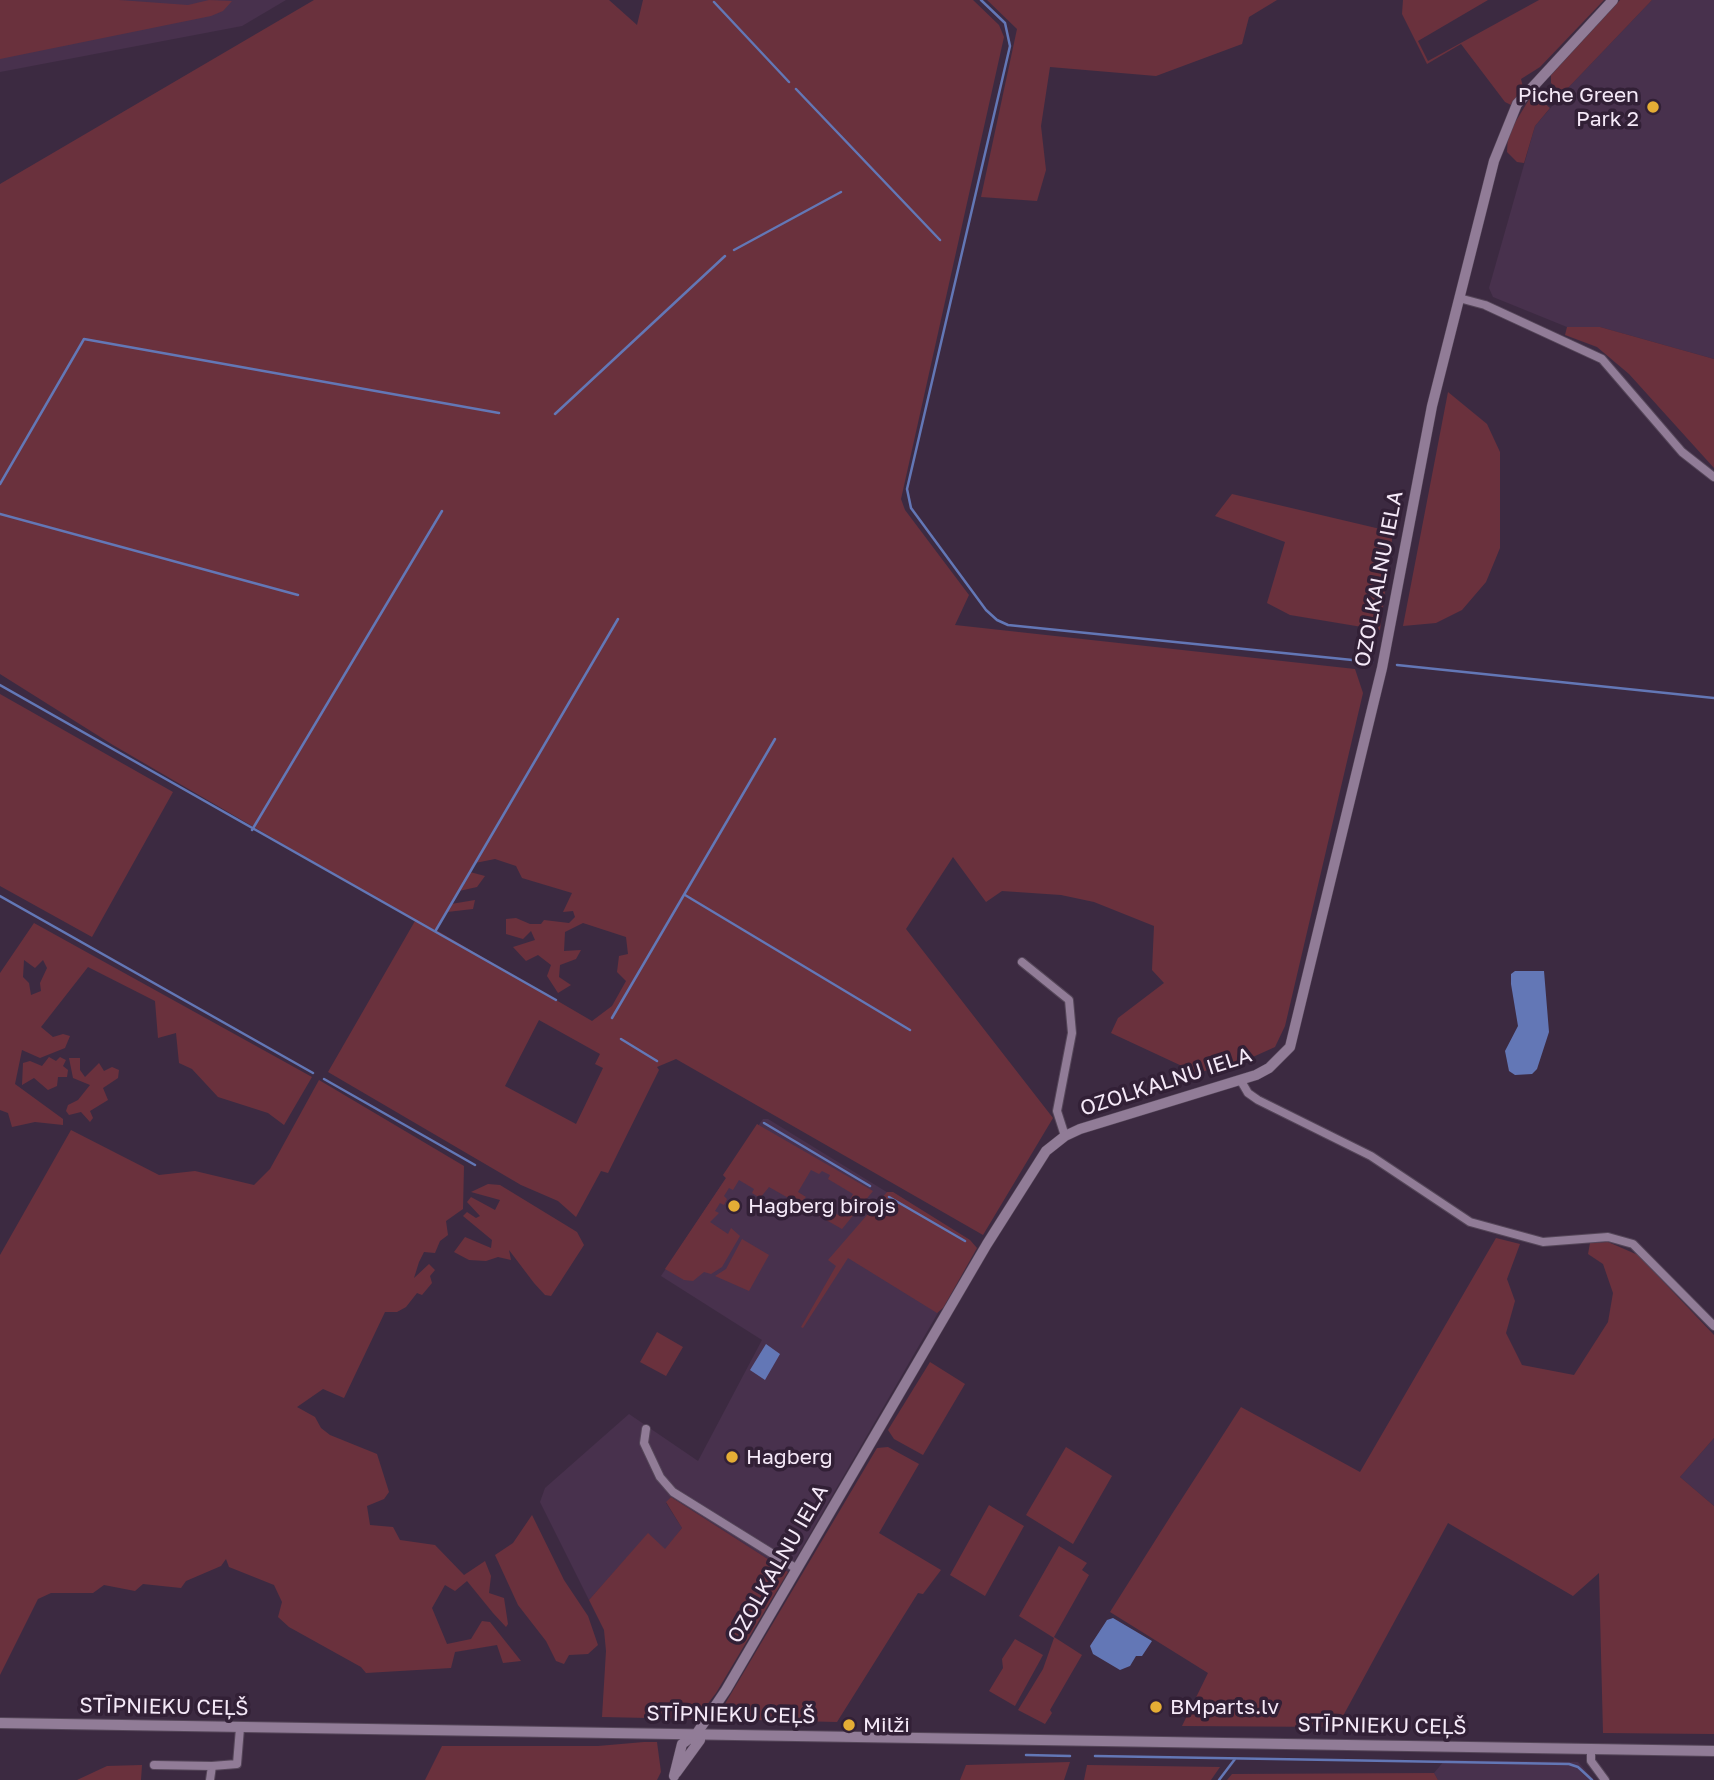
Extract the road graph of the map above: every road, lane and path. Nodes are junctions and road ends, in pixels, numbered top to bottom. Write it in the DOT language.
graph roads {
  1 [pos="1613,0"];
  2 [pos="1459,298"];
  3 [pos="1714,477"];
  4 [pos="1022,962"];
  5 [pos="1241,1082"];
  6 [pos="1066,1136"];
  7 [pos="1714,1326"];
  8 [pos="646,1429"];
  9 [pos="797,1569"];
  10 [pos="0,1723"];
  11 [pos="240,1728"];
  12 [pos="697,1733"];
  13 [pos="1591,1749"];
  14 [pos="1714,1751"];
  15 [pos="154,1765"];
  16 [pos="212,1766"];
  17 [pos="673,1778"];
  18 [pos="210,1780"];
  19 [pos="1605,1780"];
  1 -- 2 [label="street, OZOLKALNU IELA"];
  2 -- 3 [label="street"];
  2 -- 5 [label="street, OZOLKALNU IELA"];
  4 -- 6 [label="street"];
  5 -- 6 [label="street, OZOLKALNU IELA"];
  5 -- 7 [label="street"];
  6 -- 9 [label="street, OZOLKALNU IELA"];
  8 -- 9 [label="street"];
  9 -- 12 [label="street, OZOLKALNU IELA"];
  10 -- 11 [label="main road, STĪPNIEKU CEĻŠ"];
  11 -- 12 [label="main road, STĪPNIEKU CEĻŠ"];
  11 -- 16 [label="street"];
  12 -- 13 [label="main road, STĪPNIEKU CEĻŠ"];
  12 -- 17 [label="street, OZOLKALNU IELA"];
  13 -- 14 [label="main road, STĪPNIEKU CEĻŠ"];
  13 -- 19 [label="street"];
  15 -- 16 [label="street"];
  16 -- 18 [label="street"];
}
